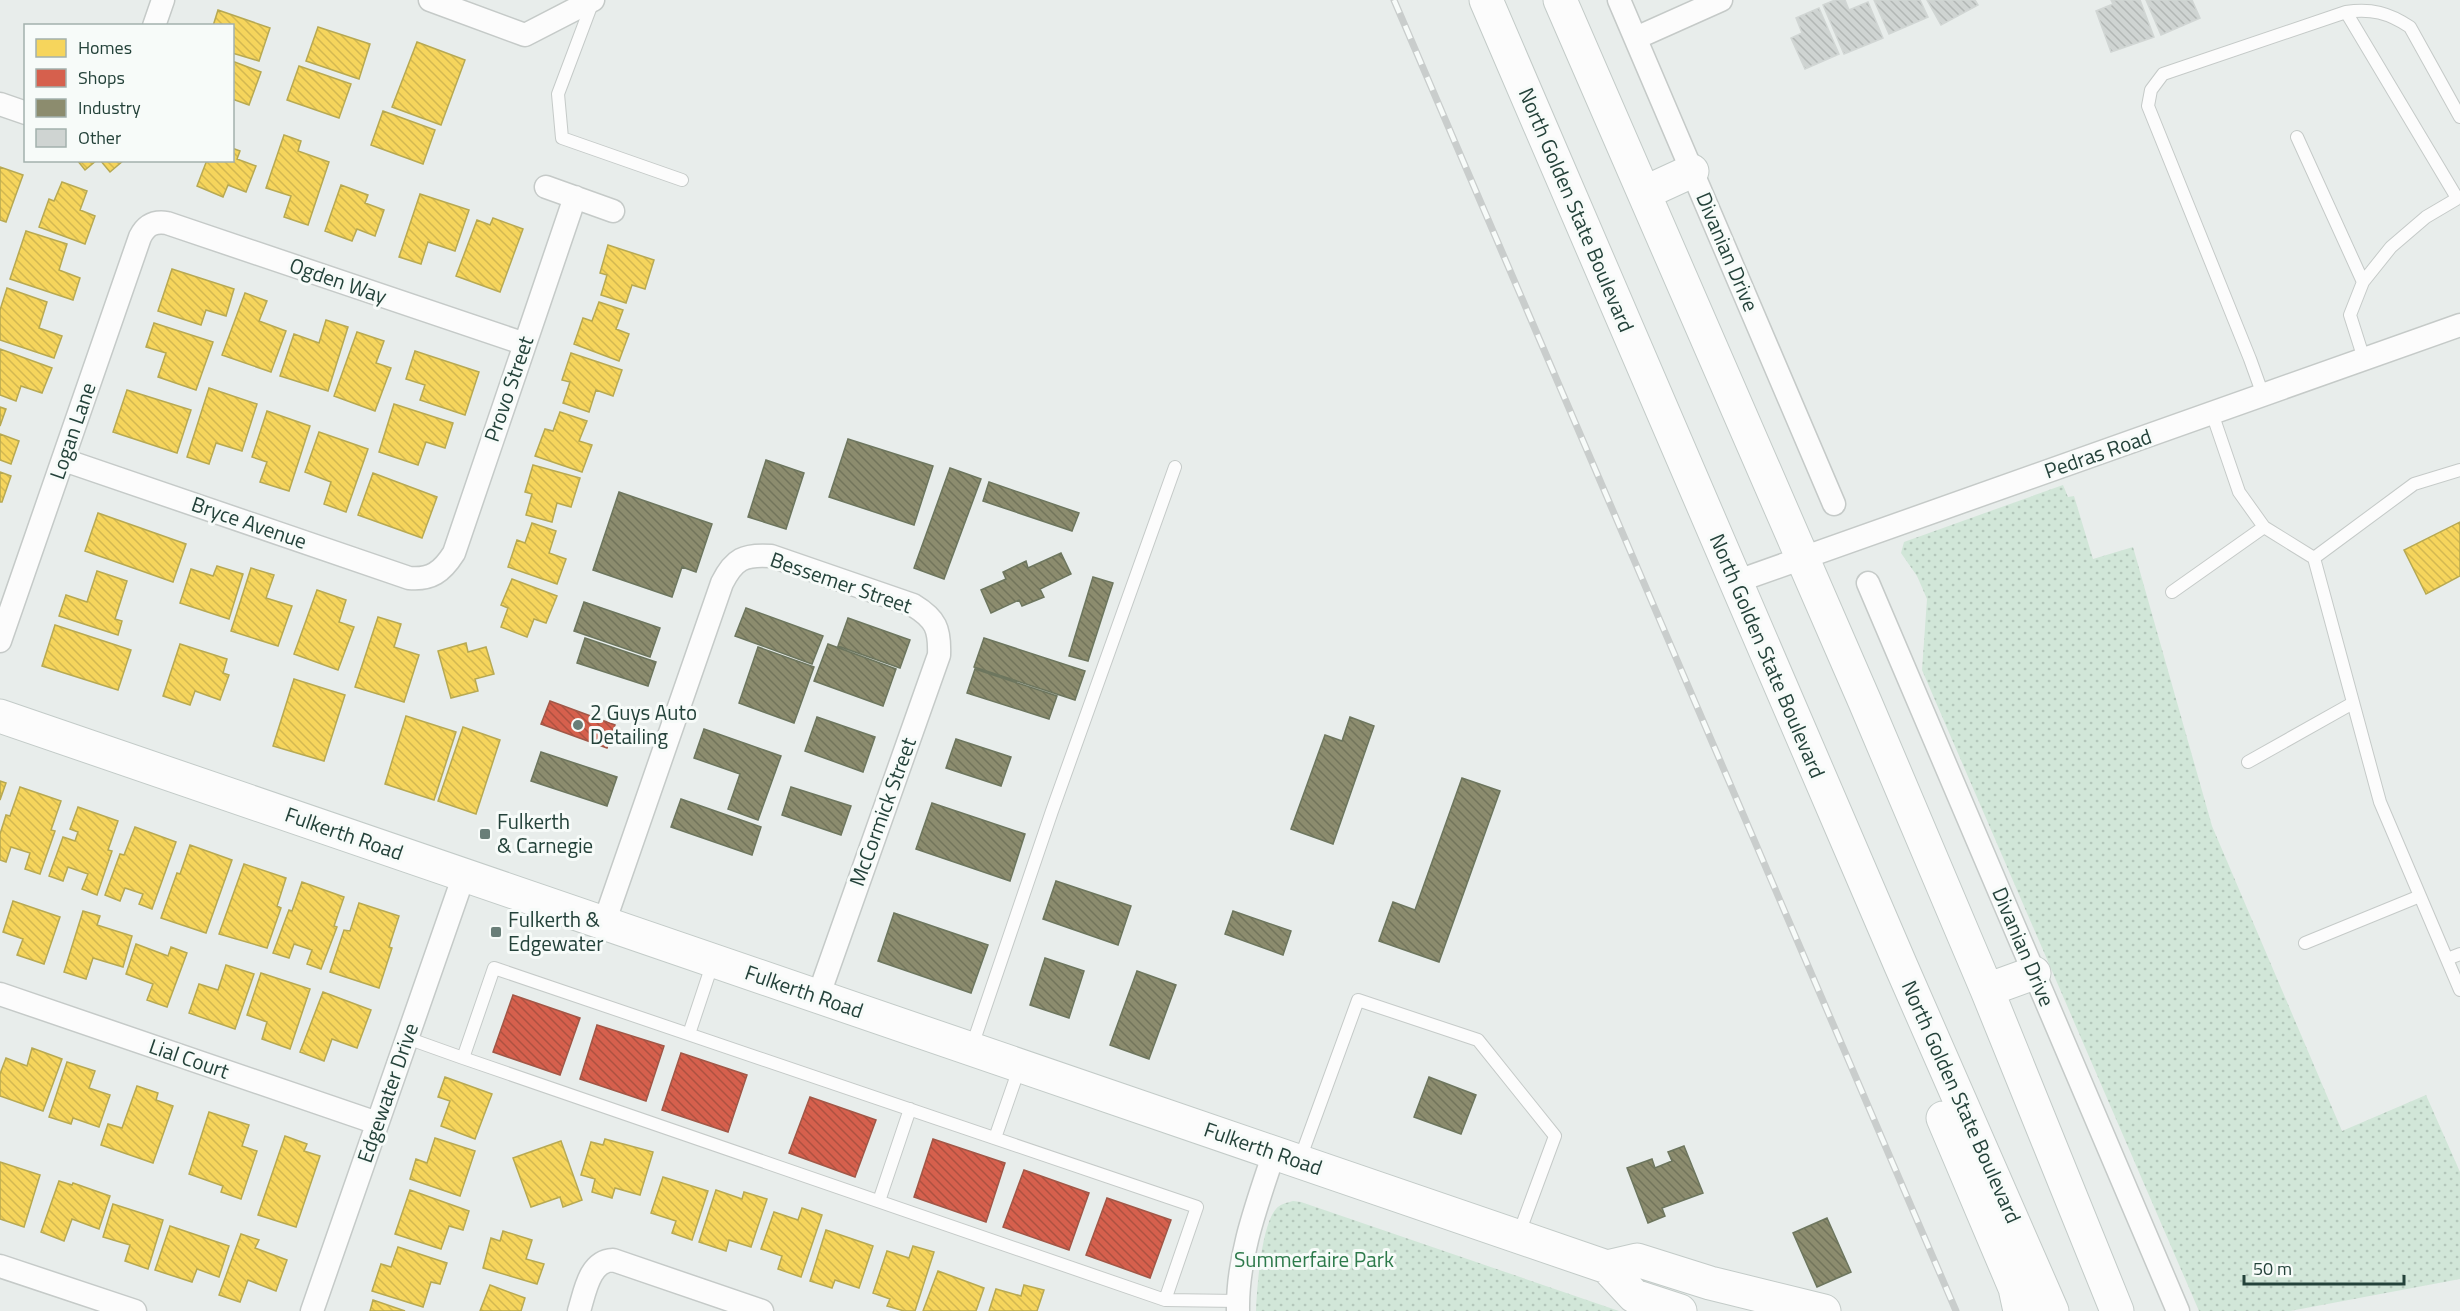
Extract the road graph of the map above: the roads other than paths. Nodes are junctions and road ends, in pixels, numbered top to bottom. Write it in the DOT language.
graph roads {
  1 [pos="163,0"];
  2 [pos="430,0"];
  3 [pos="593,0"];
  4 [pos="1486,0"];
  5 [pos="1560,0"];
  6 [pos="1619,0"];
  7 [pos="1721,0"];
  8 [pos="2346,12"];
  9 [pos="155,24"];
  10 [pos="1636,38"];
  11 [pos="0,104"];
  12 [pos="24,112"];
  13 [pos="2460,117"];
  14 [pos="2297,137"];
  15 [pos="1692,171"];
  16 [pos="682,180"];
  17 [pos="546,187"];
  18 [pos="1644,194"];
  19 [pos="575,197"];
  20 [pos="2458,198"];
  21 [pos="613,211"];
  22 [pos="150,224"];
  23 [pos="2363,282"];
  24 [pos="2460,325"];
  25 [pos="525,344"];
  26 [pos="2364,359"];
  27 [pos="2263,395"];
  28 [pos="2212,413"];
  29 [pos="64,460"];
  30 [pos="1175,467"];
  31 [pos="2460,470"];
  32 [pos="1834,504"];
  33 [pos="2264,527"];
  34 [pos="1802,558"];
  35 [pos="2314,558"];
  36 [pos="434,576"];
  37 [pos="1735,582"];
  38 [pos="1868,583"];
  39 [pos="2172,592"];
  40 [pos="936,626"];
  41 [pos="0,641"];
  42 [pos="2353,703"];
  43 [pos="0,716"];
  44 [pos="2248,762"];
  45 [pos="464,875"];
  46 [pos="2420,896"];
  47 [pos="604,923"];
  48 [pos="2305,943"];
  49 [pos="2460,954"];
  50 [pos="2447,959"];
  51 [pos="714,961"];
  52 [pos="1901,966"];
  53 [pos="2034,973"];
  54 [pos="1986,990"];
  55 [pos="2460,990"];
  56 [pos="0,994"];
  57 [pos="818,996"];
  58 [pos="689,1034"];
  59 [pos="407,1038"];
  60 [pos="971,1049"];
  61 [pos="463,1058"];
  62 [pos="1020,1066"];
  63 [pos="910,1109"];
  64 [pos="377,1123"];
  65 [pos="995,1138"];
  66 [pos="1287,1157"];
  67 [pos="879,1201"];
  68 [pos="1518,1237"];
  69 [pos="0,1266"];
  70 [pos="1607,1267"];
  71 [pos="1165,1300"];
  72 [pos="1238,1306"];
  73 [pos="135,1311"];
  74 [pos="312,1311"];
  75 [pos="579,1311"];
  76 [pos="762,1311"];
  77 [pos="1680,1311"];
  78 [pos="1824,1311"];
  79 [pos="2020,1311"];
  80 [pos="2052,1311"];
  81 [pos="2117,1311"];
  82 [pos="2178,1311"];
  1 -- 9 [label="street"];
  2 -- 3 [label="street"];
  3 -- 16 [label="lane"];
  4 -- 37 [label="main road, North Golden State Boulevard"];
  5 -- 18 [label="main road"];
  6 -- 10 [label="street, Divanian Drive"];
  7 -- 10 [label="street"];
  8 -- 13 [label="lane"];
  8 -- 20 [label="lane"];
  8 -- 27 [label="lane"];
  10 -- 15 [label="street, Divanian Drive"];
  11 -- 12 [label="street"];
  14 -- 23 [label="lane"];
  15 -- 18 [label="main road"];
  15 -- 32 [label="street, Divanian Drive"];
  17 -- 19 [label="street"];
  18 -- 34 [label="main road"];
  19 -- 21 [label="street"];
  19 -- 25 [label="street, Provo Street"];
  20 -- 23 [label="lane"];
  22 -- 25 [label="street, Ogden Way"];
  22 -- 29 [label="street, Logan Lane"];
  23 -- 26 [label="lane"];
  24 -- 26 [label="street, Pedras Road"];
  25 -- 36 [label="street, Provo Street"];
  26 -- 27 [label="street, Pedras Road"];
  27 -- 28 [label="street, Pedras Road"];
  28 -- 33 [label="lane"];
  28 -- 34 [label="street, Pedras Road"];
  29 -- 36 [label="street, Bryce Avenue"];
  29 -- 41 [label="street, Logan Lane"];
  30 -- 60 [label="lane"];
  31 -- 35 [label="lane"];
  33 -- 35 [label="lane"];
  33 -- 39 [label="lane"];
  34 -- 37 [label="street, Pedras Road"];
  34 -- 54 [label="main road"];
  35 -- 42 [label="lane"];
  37 -- 52 [label="main road, North Golden State Boulevard"];
  38 -- 53 [label="street, Divanian Drive"];
  40 -- 47 [label="street, Bessemer Street"];
  40 -- 57 [label="street, McCormick Street"];
  42 -- 44 [label="lane"];
  42 -- 46 [label="lane"];
  43 -- 45 [label="main road, Fulkerth Road"];
  45 -- 47 [label="main road, Fulkerth Road"];
  45 -- 59 [label="street, Edgewater Drive"];
  46 -- 48 [label="lane"];
  46 -- 50 [label="lane"];
  47 -- 51 [label="main road, Fulkerth Road"];
  49 -- 50 [label="lane"];
  50 -- 55 [label="lane"];
  51 -- 57 [label="main road, Fulkerth Road"];
  51 -- 58 [label="lane"];
  52 -- 79 [label="main road"];
  52 -- 80 [label="main road, North Golden State Boulevard"];
  53 -- 54 [label="main road"];
  53 -- 82 [label="street, Divanian Drive"];
  54 -- 81 [label="main road"];
  56 -- 64 [label="street, Lial Court"];
  57 -- 60 [label="main road, Fulkerth Road"];
  58 -- 61 [label="lane"];
  58 -- 63 [label="lane"];
  59 -- 61 [label="lane"];
  59 -- 64 [label="street, Edgewater Drive"];
  60 -- 62 [label="main road, Fulkerth Road"];
  61 -- 67 [label="lane"];
  62 -- 65 [label="lane"];
  62 -- 66 [label="main road, Fulkerth Road"];
  63 -- 65 [label="lane"];
  63 -- 67 [label="lane"];
  64 -- 74 [label="street, Edgewater Drive"];
  65 -- 71 [label="lane"];
  66 -- 68 [label="main road, Fulkerth Road"];
  66 -- 68 [label="lane"];
  66 -- 72 [label="street"];
  67 -- 71 [label="lane"];
  68 -- 70 [label="main road, Fulkerth Road"];
  69 -- 73 [label="street"];
  70 -- 77 [label="main road, Fulkerth Road"];
  70 -- 78 [label="main road"];
  71 -- 72 [label="lane"];
  75 -- 76 [label="street"];
}
